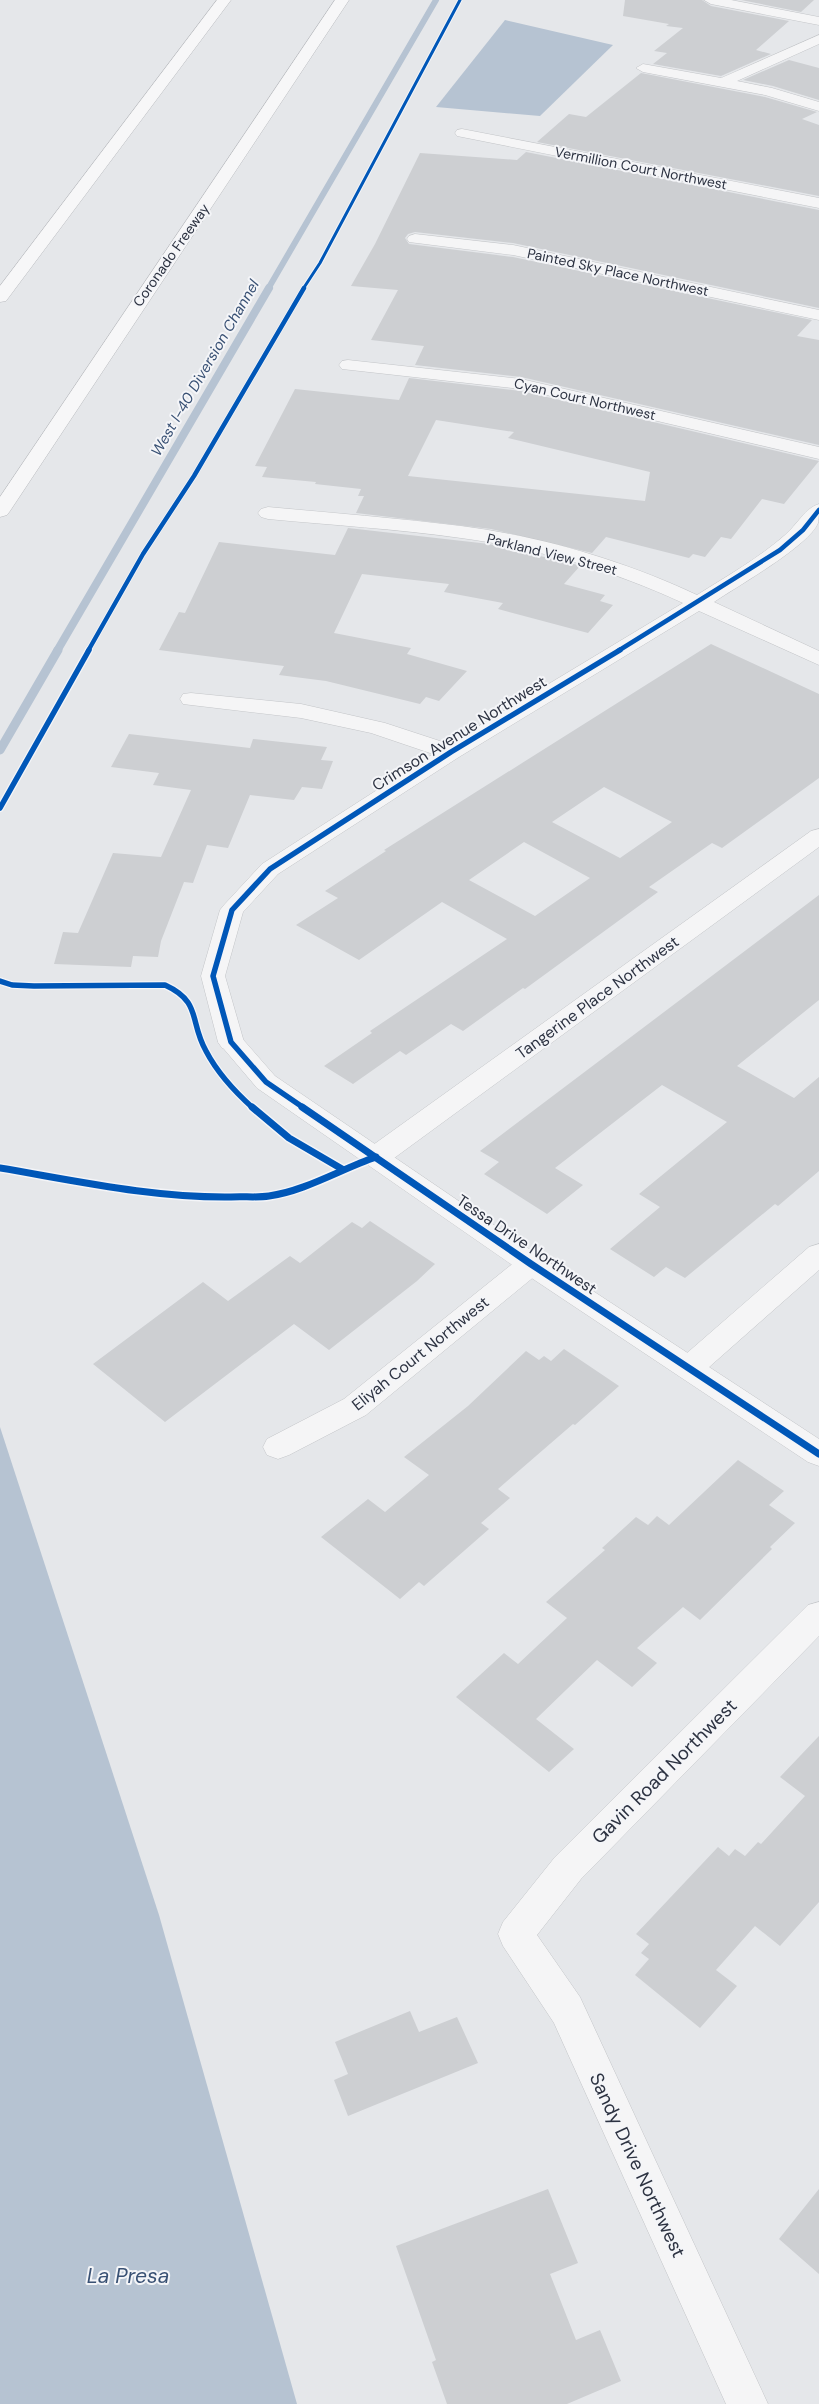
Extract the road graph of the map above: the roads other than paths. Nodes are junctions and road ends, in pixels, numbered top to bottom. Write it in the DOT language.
graph roads {
  1 [pos="224,0"];
  2 [pos="342,0"];
  3 [pos="710,0"];
  4 [pos="819,21"];
  5 [pos="819,38"];
  6 [pos="643,68"];
  7 [pos="724,82"];
  8 [pos="819,107"];
  9 [pos="462,134"];
  10 [pos="819,203"];
  11 [pos="415,238"];
  12 [pos="28,261"];
  13 [pos="0,290"];
  14 [pos="0,297"];
  15 [pos="819,315"];
  16 [pos="348,365"];
  17 [pos="819,453"];
  18 [pos="2,509"];
  19 [pos="819,510"];
  20 [pos="268,513"];
  21 [pos="700,602"];
  22 [pos="819,658"];
  23 [pos="192,699"];
  24 [pos="451,752"];
  25 [pos="819,836"];
  26 [pos="231,1042"];
  27 [pos="376,1157"];
  28 [pos="819,1254"];
  29 [pos="531,1264"];
  30 [pos="689,1368"];
  31 [pos="278,1447"];
  32 [pos="819,1454"];
  33 [pos="819,1615"];
  34 [pos="516,1934"];
  35 [pos="747,2404"];
  1 -- 12 [label="highway"];
  2 -- 18 [label="highway, Coronado Freeway"];
  3 -- 4 [label="street"];
  5 -- 7 [label="street"];
  6 -- 7 [label="street"];
  7 -- 8 [label="street"];
  9 -- 10 [label="street, Vermillion Court Northwest"];
  11 -- 15 [label="street, Painted Sky Place Northwest"];
  12 -- 13 [label="highway"];
  12 -- 14 [label="highway"];
  16 -- 17 [label="street, Cyan Court Northwest"];
  19 -- 21 [label="street, Crimson Avenue Northwest"];
  20 -- 21 [label="street, Parkland View Street"];
  21 -- 22 [label="street, Parkland View Street"];
  21 -- 24 [label="street, Crimson Avenue Northwest"];
  23 -- 24 [label="street"];
  24 -- 26 [label="street, Crimson Avenue Northwest"];
  25 -- 27 [label="street, Tangerine Place Northwest"];
  26 -- 27 [label="street, Tessa Drive Northwest"];
  27 -- 29 [label="street, Tessa Drive Northwest"];
  28 -- 30 [label="street"];
  29 -- 30 [label="street, Tessa Drive Northwest"];
  29 -- 31 [label="street, Eliyah Court Northwest"];
  30 -- 32 [label="street, Tessa Drive Northwest"];
  33 -- 34 [label="street, Gavin Road Northwest"];
  34 -- 35 [label="street, Sandy Drive Northwest"];
}
